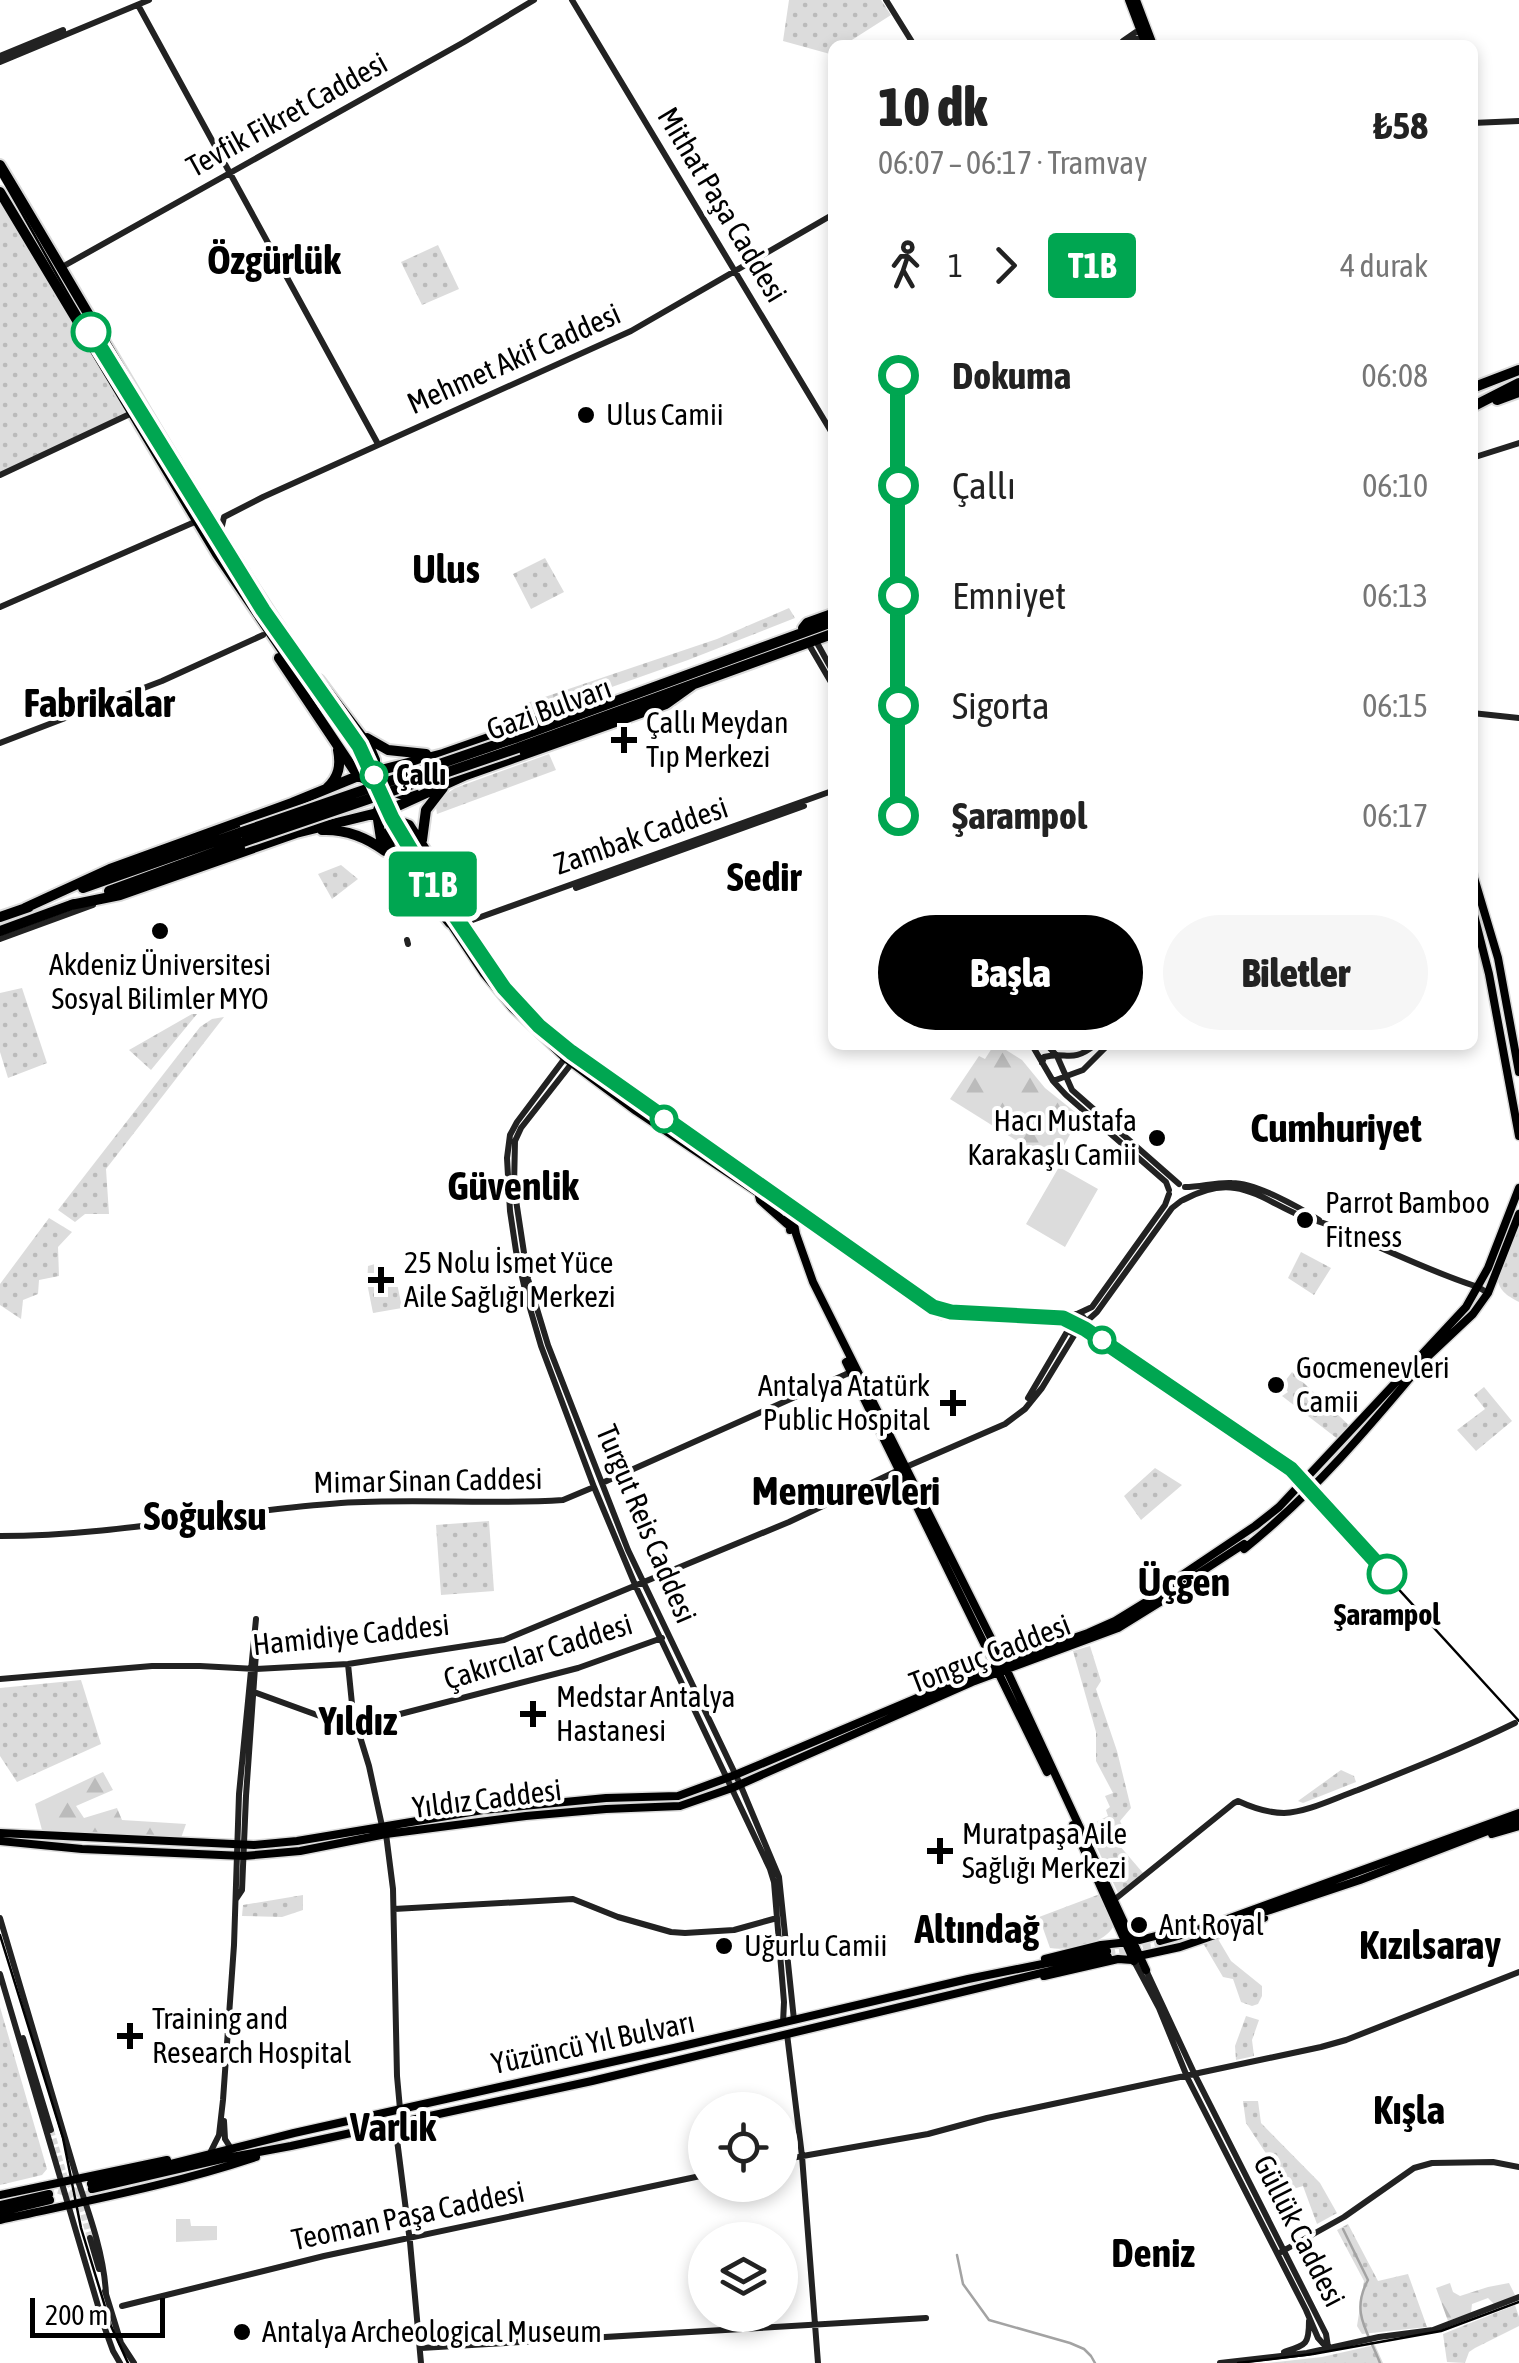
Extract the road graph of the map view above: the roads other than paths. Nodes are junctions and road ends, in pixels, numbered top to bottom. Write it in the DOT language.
graph roads {
  1 [pos="150,0"];
  2 [pos="534,0"];
  3 [pos="572,0"];
  4 [pos="886,0"];
  5 [pos="1132,0"];
  6 [pos="138,2"];
  7 [pos="1147,39"];
  8 [pos="911,40"];
  9 [pos="1124,40"];
  10 [pos="0,59"];
  11 [pos="1519,121"];
  12 [pos="1478,122"];
  13 [pos="0,165"];
  14 [pos="229,173"];
  15 [pos="0,192"];
  16 [pos="828,217"];
  17 [pos="62,267"];
  18 [pos="735,272"];
  19 [pos="55,282"];
  20 [pos="1517,377"];
  21 [pos="1478,383"];
  22 [pos="1519,392"];
  23 [pos="1478,395"];
  24 [pos="1478,404"];
  25 [pos="1478,406"];
  26 [pos="132,414"];
  27 [pos="828,427"];
  28 [pos="1519,443"];
  29 [pos="378,444"];
  30 [pos="1478,456"];
  31 [pos="0,474"];
  32 [pos="197,521"];
  33 [pos="221,536"];
  34 [pos="242,593"];
  35 [pos="258,594"];
  36 [pos="0,607"];
  37 [pos="828,615"];
  38 [pos="828,623"];
  39 [pos="263,634"];
  40 [pos="798,634"];
  41 [pos="828,636"];
  42 [pos="812,642"];
  43 [pos="828,664"];
  44 [pos="828,676"];
  45 [pos="694,684"];
  46 [pos="330,695"];
  47 [pos="610,703"];
  48 [pos="312,710"];
  49 [pos="1478,715"];
  50 [pos="1519,718"];
  51 [pos="354,728"];
  52 [pos="516,743"];
  53 [pos="0,744"];
  54 [pos="336,744"];
  55 [pos="443,754"];
  56 [pos="408,763"];
  57 [pos="376,770"];
  58 [pos="358,776"];
  59 [pos="448,782"];
  60 [pos="370,788"];
  61 [pos="328,789"];
  62 [pos="430,790"];
  63 [pos="384,793"];
  64 [pos="828,795"];
  65 [pos="400,805"];
  66 [pos="376,813"];
  67 [pos="348,820"];
  68 [pos="296,832"];
  69 [pos="243,837"];
  70 [pos="423,846"];
  71 [pos="392,851"];
  72 [pos="402,862"];
  73 [pos="1478,891"];
  74 [pos="120,895"];
  75 [pos="71,905"];
  76 [pos="25,908"];
  77 [pos="0,918"];
  78 [pos="450,923"];
  79 [pos="465,924"];
  80 [pos="1478,930"];
  81 [pos="0,935"];
  82 [pos="1035,1050"];
  83 [pos="1052,1050"];
  84 [pos="1056,1050"];
  85 [pos="1088,1050"];
  86 [pos="1103,1050"];
  87 [pos="572,1051"];
  88 [pos="1057,1056"];
  89 [pos="568,1060"];
  90 [pos="1042,1063"];
  91 [pos="1083,1070"];
  92 [pos="1519,1072"];
  93 [pos="1064,1076"];
  94 [pos="1053,1081"];
  95 [pos="1072,1090"];
  96 [pos="1519,1136"];
  97 [pos="1182,1186"];
  98 [pos="1519,1188"];
  99 [pos="1169,1192"];
  100 [pos="758,1193"];
  101 [pos="1182,1201"];
  102 [pos="798,1207"];
  103 [pos="1519,1214"];
  104 [pos="792,1216"];
  105 [pos="804,1224"];
  106 [pos="1324,1224"];
  107 [pos="793,1234"];
  108 [pos="1478,1287"];
  109 [pos="1488,1294"];
  110 [pos="1074,1315"];
  111 [pos="1086,1322"];
  112 [pos="1070,1330"];
  113 [pos="1426,1359"];
  114 [pos="1414,1363"];
  115 [pos="851,1372"];
  116 [pos="1333,1458"];
  117 [pos="901,1467"];
  118 [pos="1316,1476"];
  119 [pos="598,1485"];
  120 [pos="0,1536"];
  121 [pos="1244,1541"];
  122 [pos="640,1586"];
  123 [pos="662,1638"];
  124 [pos="348,1664"];
  125 [pos="1001,1667"];
  126 [pos="253,1669"];
  127 [pos="0,1679"];
  128 [pos="254,1692"];
  129 [pos="1516,1722"];
  130 [pos="356,1726"];
  131 [pos="732,1776"];
  132 [pos="736,1786"];
  133 [pos="1519,1816"];
  134 [pos="384,1830"];
  135 [pos="0,1833"];
  136 [pos="0,1841"];
  137 [pos="241,1851"];
  138 [pos="1114,1900"];
  139 [pos="394,1908"];
  140 [pos="0,1918"];
  141 [pos="777,1918"];
  142 [pos="1118,1925"];
  143 [pos="1144,1939"];
  144 [pos="1158,1946"];
  145 [pos="1131,1950"];
  146 [pos="1107,1955"];
  147 [pos="1146,1970"];
  148 [pos="1519,1972"];
  149 [pos="0,1974"];
  150 [pos="969,1984"];
  151 [pos="3,1998"];
  152 [pos="11,2014"];
  153 [pos="789,2021"];
  154 [pos="788,2034"];
  155 [pos="1191,2076"];
  156 [pos="223,2100"];
  157 [pos="400,2109"];
  158 [pos="395,2124"];
  159 [pos="52,2130"];
  160 [pos="280,2137"];
  161 [pos="230,2147"];
  162 [pos="284,2148"];
  163 [pos="52,2149"];
  164 [pos="211,2151"];
  165 [pos="802,2156"];
  166 [pos="798,2157"];
  167 [pos="73,2164"];
  168 [pos="1519,2167"];
  169 [pos="172,2176"];
  170 [pos="77,2179"];
  171 [pos="688,2179"];
  172 [pos="62,2183"];
  173 [pos="92,2183"];
  174 [pos="39,2188"];
  175 [pos="0,2196"];
  176 [pos="50,2197"];
  177 [pos="85,2201"];
  178 [pos="68,2204"];
  179 [pos="0,2212"];
  180 [pos="410,2237"];
  181 [pos="90,2238"];
  182 [pos="1280,2252"];
  183 [pos="106,2296"];
  184 [pos="1519,2298"];
  185 [pos="122,2306"];
  186 [pos="926,2318"];
  187 [pos="1310,2320"];
  188 [pos="817,2324"];
  189 [pos="119,2335"];
  190 [pos="420,2348"];
  191 [pos="1328,2348"];
  192 [pos="1275,2356"];
  193 [pos="120,2363"];
  194 [pos="134,2363"];
  195 [pos="421,2363"];
  196 [pos="818,2363"];
  197 [pos="1220,2363"];
  1 -- 6 [label="street"];
  2 -- 14 [label="street, Tevfik Fikret Caddesi"];
  3 -- 18 [label="street, Mithat Paşa Caddesi"];
  4 -- 8 [label="street"];
  5 -- 7 [label="main road"];
  6 -- 10 [label="street"];
  6 -- 14 [label="street"];
  7 -- 9 [label="street"];
  11 -- 12 [label="street"];
  13 -- 17 [label="highway"];
  14 -- 17 [label="street, Tevfik Fikret Caddesi"];
  14 -- 29 [label="street"];
  15 -- 19 [label="highway"];
  16 -- 18 [label="street, Mehmet Akif Caddesi"];
  17 -- 19 [label="highway"];
  17 -- 33 [label="highway"];
  18 -- 27 [label="street, Mithat Paşa Caddesi"];
  18 -- 29 [label="street, Mehmet Akif Caddesi"];
  19 -- 26 [label="highway"];
  20 -- 21 [label="highway"];
  20 -- 23 [label="highway"];
  20 -- 24 [label="highway"];
  22 -- 25 [label="highway"];
  26 -- 31 [label="street"];
  26 -- 32 [label="highway"];
  28 -- 30 [label="street"];
  29 -- 33 [label="street, Mehmet Akif Caddesi"];
  32 -- 34 [label="highway"];
  32 -- 36 [label="street"];
  33 -- 35 [label="highway"];
  34 -- 35 [label="highway"];
  34 -- 39 [label="highway"];
  35 -- 46 [label="highway"];
  37 -- 40 [label="highway"];
  38 -- 40 [label="highway, Gazi Bulvarı"];
  39 -- 48 [label="highway"];
  39 -- 53 [label="street"];
  40 -- 47 [label="highway, Gazi Bulvarı"];
  41 -- 42 [label="highway, Gazi Bulvarı"];
  42 -- 43 [label="street"];
  42 -- 44 [label="street"];
  42 -- 45 [label="highway, Gazi Bulvarı"];
  45 -- 52 [label="highway, Gazi Bulvarı"];
  45 -- 59 [label="highway"];
  46 -- 48 [label="highway"];
  46 -- 51 [label="highway"];
  47 -- 52 [label="highway, Gazi Bulvarı"];
  47 -- 55 [label="highway"];
  48 -- 54 [label="highway"];
  49 -- 50 [label="street"];
  51 -- 55 [label="highway"];
  51 -- 57 [label="highway"];
  52 -- 69 [label="highway, Gazi Bulvarı, bridge"];
  54 -- 58 [label="highway"];
  54 -- 61 [label="highway"];
  55 -- 56 [label="highway"];
  56 -- 57 [label="highway"];
  56 -- 63 [label="highway"];
  57 -- 58 [label="highway"];
  57 -- 60 [label="highway"];
  58 -- 60 [label="highway"];
  58 -- 61 [label="highway"];
  59 -- 62 [label="highway"];
  59 -- 70 [label="highway"];
  60 -- 61 [label="highway"];
  60 -- 63 [label="highway"];
  60 -- 67 [label="highway"];
  61 -- 76 [label="highway"];
  62 -- 63 [label="highway"];
  62 -- 65 [label="highway"];
  63 -- 65 [label="highway"];
  63 -- 66 [label="highway"];
  64 -- 79 [label="street, Zambak Caddesi"];
  65 -- 66 [label="highway"];
  65 -- 70 [label="highway"];
  66 -- 67 [label="highway"];
  66 -- 71 [label="highway"];
  67 -- 68 [label="highway"];
  68 -- 72 [label="highway"];
  68 -- 74 [label="highway"];
  69 -- 75 [label="highway, Gazi Bulvarı"];
  69 -- 76 [label="highway, Gazi Bulvarı"];
  70 -- 71 [label="highway"];
  70 -- 79 [label="highway"];
  71 -- 72 [label="highway"];
  72 -- 78 [label="highway"];
  73 -- 92 [label="main road"];
  74 -- 75 [label="highway"];
  74 -- 81 [label="street"];
  75 -- 81 [label="highway, Gazi Bulvarı"];
  76 -- 77 [label="highway, Gazi Bulvarı"];
  78 -- 79 [label="highway"];
  78 -- 89 [label="main road"];
  79 -- 87 [label="main road"];
  80 -- 96 [label="main road"];
  82 -- 90 [label="street"];
  83 -- 88 [label="street"];
  84 -- 88 [label="street"];
  85 -- 88 [label="street"];
  86 -- 91 [label="street"];
  87 -- 89 [label="street"];
  87 -- 102 [label="main road"];
  88 -- 90 [label="street"];
  88 -- 93 [label="street"];
  89 -- 100 [label="main road"];
  89 -- 119 [label="street, Turgut Reis Caddesi"];
  90 -- 94 [label="street"];
  91 -- 93 [label="street"];
  91 -- 95 [label="street"];
  93 -- 94 [label="street"];
  93 -- 95 [label="street"];
  94 -- 99 [label="street"];
  95 -- 97 [label="street"];
  97 -- 99 [label="street"];
  97 -- 101 [label="street"];
  97 -- 106 [label="street"];
  98 -- 108 [label="main road"];
  99 -- 101 [label="street"];
  99 -- 110 [label="street"];
  100 -- 104 [label="main road"];
  100 -- 107 [label="main road"];
  101 -- 106 [label="street"];
  101 -- 111 [label="street"];
  102 -- 104 [label="main road"];
  102 -- 110 [label="street"];
  103 -- 109 [label="main road"];
  104 -- 105 [label="street"];
  104 -- 107 [label="main road"];
  105 -- 107 [label="main road"];
  105 -- 112 [label="street"];
  106 -- 108 [label="street"];
  107 -- 115 [label="main road, Güllük Caddesi"];
  107 -- 117 [label="main road, Güllük Caddesi"];
  108 -- 109 [label="street"];
  108 -- 114 [label="main road"];
  109 -- 113 [label="main road"];
  110 -- 111 [label="street"];
  110 -- 112 [label="street"];
  111 -- 112 [label="street"];
  112 -- 117 [label="street, Hamidiye Caddesi"];
  113 -- 114 [label="main road"];
  113 -- 121 [label="main road"];
  114 -- 121 [label="main road"];
  115 -- 117 [label="main road, Güllük Caddesi"];
  115 -- 119 [label="street, Mimar Sinan Caddesi"];
  116 -- 118 [label="main road"];
  117 -- 122 [label="street, Hamidiye Caddesi"];
  117 -- 125 [label="main road, Güllük Caddesi"];
  119 -- 120 [label="street, Mimar Sinan Caddesi"];
  119 -- 122 [label="street, Turgut Reis Caddesi"];
  121 -- 125 [label="main road, Tonguç Caddesi"];
  122 -- 123 [label="street, Turgut Reis Caddesi"];
  122 -- 124 [label="street, Hamidiye Caddesi"];
  122 -- 131 [label="street, Turgut Reis Caddesi"];
  123 -- 130 [label="street, Çakırcılar Caddesi"];
  123 -- 131 [label="street, Turgut Reis Caddesi"];
  124 -- 126 [label="street, Hamidiye Caddesi"];
  124 -- 130 [label="street"];
  125 -- 131 [label="main road, Tonguç Caddesi"];
  125 -- 132 [label="main road, Tonguç Caddesi"];
  125 -- 138 [label="main road, Güllük Caddesi"];
  125 -- 142 [label="main road, Güllük Caddesi"];
  126 -- 126 [label="street"];
  126 -- 127 [label="street, Hamidiye Caddesi"];
  126 -- 128 [label="street"];
  126 -- 137 [label="street"];
  128 -- 130 [label="street"];
  128 -- 137 [label="street"];
  129 -- 138 [label="street"];
  130 -- 134 [label="street"];
  131 -- 132 [label="street, Turgut Reis Caddesi"];
  131 -- 134 [label="main road, Yıldız Caddesi"];
  132 -- 134 [label="main road, Yıldız Caddesi"];
  132 -- 141 [label="street, Turgut Reis Caddesi"];
  132 -- 153 [label="street, Turgut Reis Caddesi"];
  133 -- 144 [label="main road"];
  133 -- 144 [label="main road"];
  134 -- 137 [label="main road, Yıldız Caddesi"];
  134 -- 139 [label="street"];
  135 -- 137 [label="main road"];
  136 -- 137 [label="main road"];
  137 -- 156 [label="street"];
  138 -- 145 [label="main road, Güllük Caddesi"];
  139 -- 141 [label="street"];
  139 -- 157 [label="street"];
  140 -- 167 [label="street"];
  141 -- 153 [label="street, Turgut Reis Caddesi"];
  142 -- 145 [label="main road, Güllük Caddesi"];
  142 -- 146 [label="main road"];
  143 -- 144 [label="main road"];
  143 -- 145 [label="main road"];
  143 -- 145 [label="main road"];
  144 -- 145 [label="main road"];
  144 -- 147 [label="main road"];
  145 -- 146 [label="main road"];
  145 -- 146 [label="main road"];
  145 -- 147 [label="main road, Güllük Caddesi"];
  145 -- 155 [label="street, Güllük Caddesi"];
  146 -- 150 [label="main road"];
  146 -- 150 [label="main road"];
  147 -- 155 [label="street, Güllük Caddesi"];
  148 -- 155 [label="street"];
  149 -- 151 [label="street"];
  150 -- 153 [label="main road, Yüzüncü Yıl Bulvarı"];
  150 -- 154 [label="main road, Yüzüncü Yıl Bulvarı"];
  151 -- 152 [label="street"];
  152 -- 159 [label="street"];
  152 -- 163 [label="street"];
  153 -- 157 [label="main road, Yüzüncü Yıl Bulvarı"];
  154 -- 158 [label="main road, Yüzüncü Yıl Bulvarı"];
  154 -- 165 [label="street"];
  155 -- 165 [label="street"];
  155 -- 182 [label="street, Güllük Caddesi"];
  156 -- 161 [label="street"];
  156 -- 164 [label="street"];
  157 -- 160 [label="main road, Yüzüncü Yıl Bulvarı"];
  158 -- 162 [label="main road, Yüzüncü Yıl Bulvarı"];
  158 -- 180 [label="street"];
  160 -- 161 [label="main road"];
  160 -- 173 [label="main road, Yüzüncü Yıl Bulvarı"];
  161 -- 164 [label="main road"];
  162 -- 169 [label="main road"];
  162 -- 173 [label="main road, Yüzüncü Yıl Bulvarı"];
  162 -- 177 [label="main road"];
  163 -- 172 [label="street"];
  163 -- 174 [label="street"];
  164 -- 173 [label="main road"];
  165 -- 166 [label="street"];
  165 -- 188 [label="street"];
  167 -- 170 [label="street"];
  167 -- 173 [label="street"];
  168 -- 182 [label="street"];
  170 -- 172 [label="main road"];
  170 -- 173 [label="main road"];
  170 -- 177 [label="street"];
  171 -- 180 [label="street, Teoman Paşa Caddesi"];
  172 -- 174 [label="main road"];
  172 -- 178 [label="street"];
  174 -- 175 [label="main road"];
  176 -- 179 [label="main road"];
  177 -- 178 [label="main road"];
  177 -- 183 [label="street"];
  178 -- 179 [label="main road"];
  178 -- 193 [label="street"];
  180 -- 185 [label="street, Teoman Paşa Caddesi"];
  180 -- 190 [label="street"];
  181 -- 183 [label="street"];
  182 -- 187 [label="street, Güllük Caddesi"];
  182 -- 191 [label="street, Güllük Caddesi"];
  183 -- 185 [label="street"];
  183 -- 189 [label="street"];
  184 -- 191 [label="street"];
  185 -- 189 [label="street"];
  186 -- 188 [label="street"];
  187 -- 191 [label="street, Güllük Caddesi"];
  187 -- 192 [label="street"];
  188 -- 190 [label="street"];
  188 -- 196 [label="street"];
  189 -- 194 [label="street"];
  190 -- 195 [label="street"];
  191 -- 192 [label="street"];
  192 -- 197 [label="street"];
}
